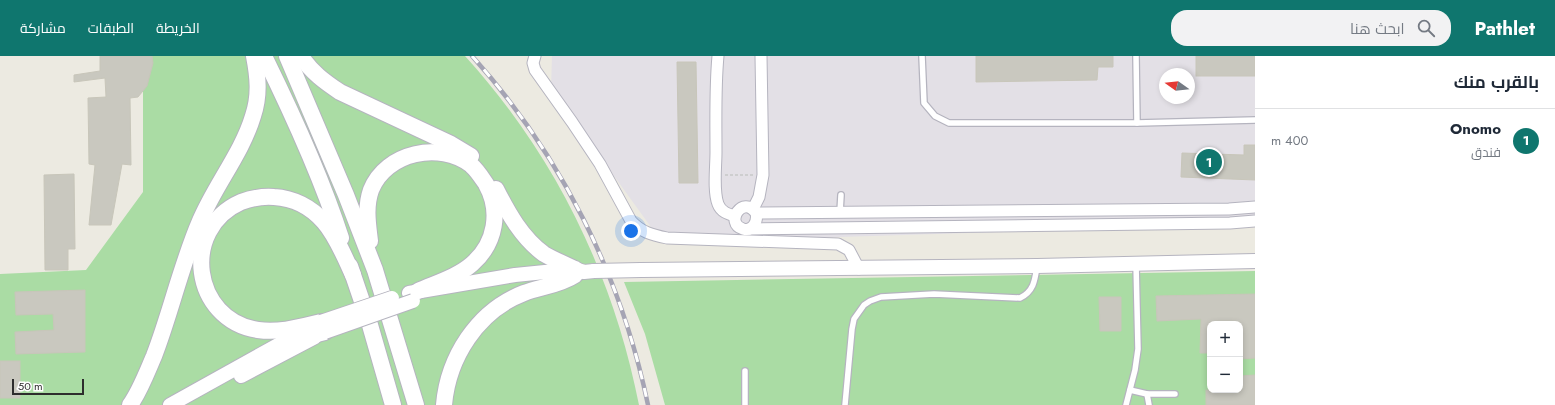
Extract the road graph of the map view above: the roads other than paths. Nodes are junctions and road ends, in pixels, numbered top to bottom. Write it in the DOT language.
graph roads {
  1 [pos="254,56"];
  2 [pos="264,56"];
  3 [pos="286,56"];
  4 [pos="300,56"];
  5 [pos="535,56"];
  6 [pos="718,56"];
  7 [pos="761,56"];
  8 [pos="922,56"];
  9 [pos="1136,56"];
  10 [pos="1255,120"];
  11 [pos="1137,123"];
  12 [pos="216,189"];
  13 [pos="841,195"];
  14 [pos="500,197"];
  15 [pos="1255,207"];
  16 [pos="754,211"];
  17 [pos="840,212"];
  18 [pos="735,216"];
  19 [pos="1255,221"];
  20 [pos="749,229"];
  21 [pos="1255,261"];
  22 [pos="1136,264"];
  23 [pos="1037,266"];
  24 [pos="859,268"];
  25 [pos="375,270"];
  26 [pos="582,272"];
  27 [pos="353,275"];
  28 [pos="452,284"];
  29 [pos="418,295"];
  30 [pos="323,327"];
  31 [pos="288,339"];
  32 [pos="745,371"];
  33 [pos="1130,390"];
  34 [pos="1147,394"];
  35 [pos="1175,394"];
  36 [pos="130,405"];
  37 [pos="170,405"];
  38 [pos="188,405"];
  39 [pos="393,405"];
  40 [pos="416,405"];
  41 [pos="444,405"];
  42 [pos="745,405"];
  43 [pos="845,405"];
  44 [pos="1126,405"];
  45 [pos="1149,405"];
  1 -- 12 [label="main road"];
  2 -- 27 [label="main road"];
  3 -- 25 [label="main road"];
  4 -- 14 [label="main road"];
  5 -- 24 [label="street"];
  6 -- 18 [label="street"];
  7 -- 16 [label="street"];
  8 -- 11 [label="lane"];
  9 -- 11 [label="lane"];
  10 -- 11 [label="lane"];
  12 -- 31 [label="main road"];
  12 -- 36 [label="main road"];
  13 -- 17 [label="lane"];
  14 -- 26 [label="main road"];
  14 -- 28 [label="main road"];
  15 -- 17 [label="street"];
  16 -- 17 [label="street"];
  16 -- 18 [label="street"];
  16 -- 20 [label="street"];
  18 -- 20 [label="street"];
  19 -- 20 [label="street"];
  21 -- 22 [label="street"];
  22 -- 23 [label="street"];
  22 -- 33 [label="lane"];
  23 -- 24 [label="street"];
  23 -- 43 [label="lane"];
  24 -- 26 [label="street, bridge"];
  25 -- 29 [label="main road"];
  25 -- 40 [label="main road"];
  26 -- 28 [label="street"];
  26 -- 29 [label="street"];
  26 -- 41 [label="main road"];
  27 -- 30 [label="main road"];
  27 -- 39 [label="main road"];
  28 -- 29 [label="main road"];
  29 -- 30 [label="street, bridge"];
  30 -- 31 [label="main road"];
  30 -- 38 [label="street"];
  31 -- 37 [label="street"];
  32 -- 42 [label="lane"];
  33 -- 34 [label="lane"];
  33 -- 44 [label="lane"];
  34 -- 35 [label="lane"];
  34 -- 45 [label="lane"];
}
